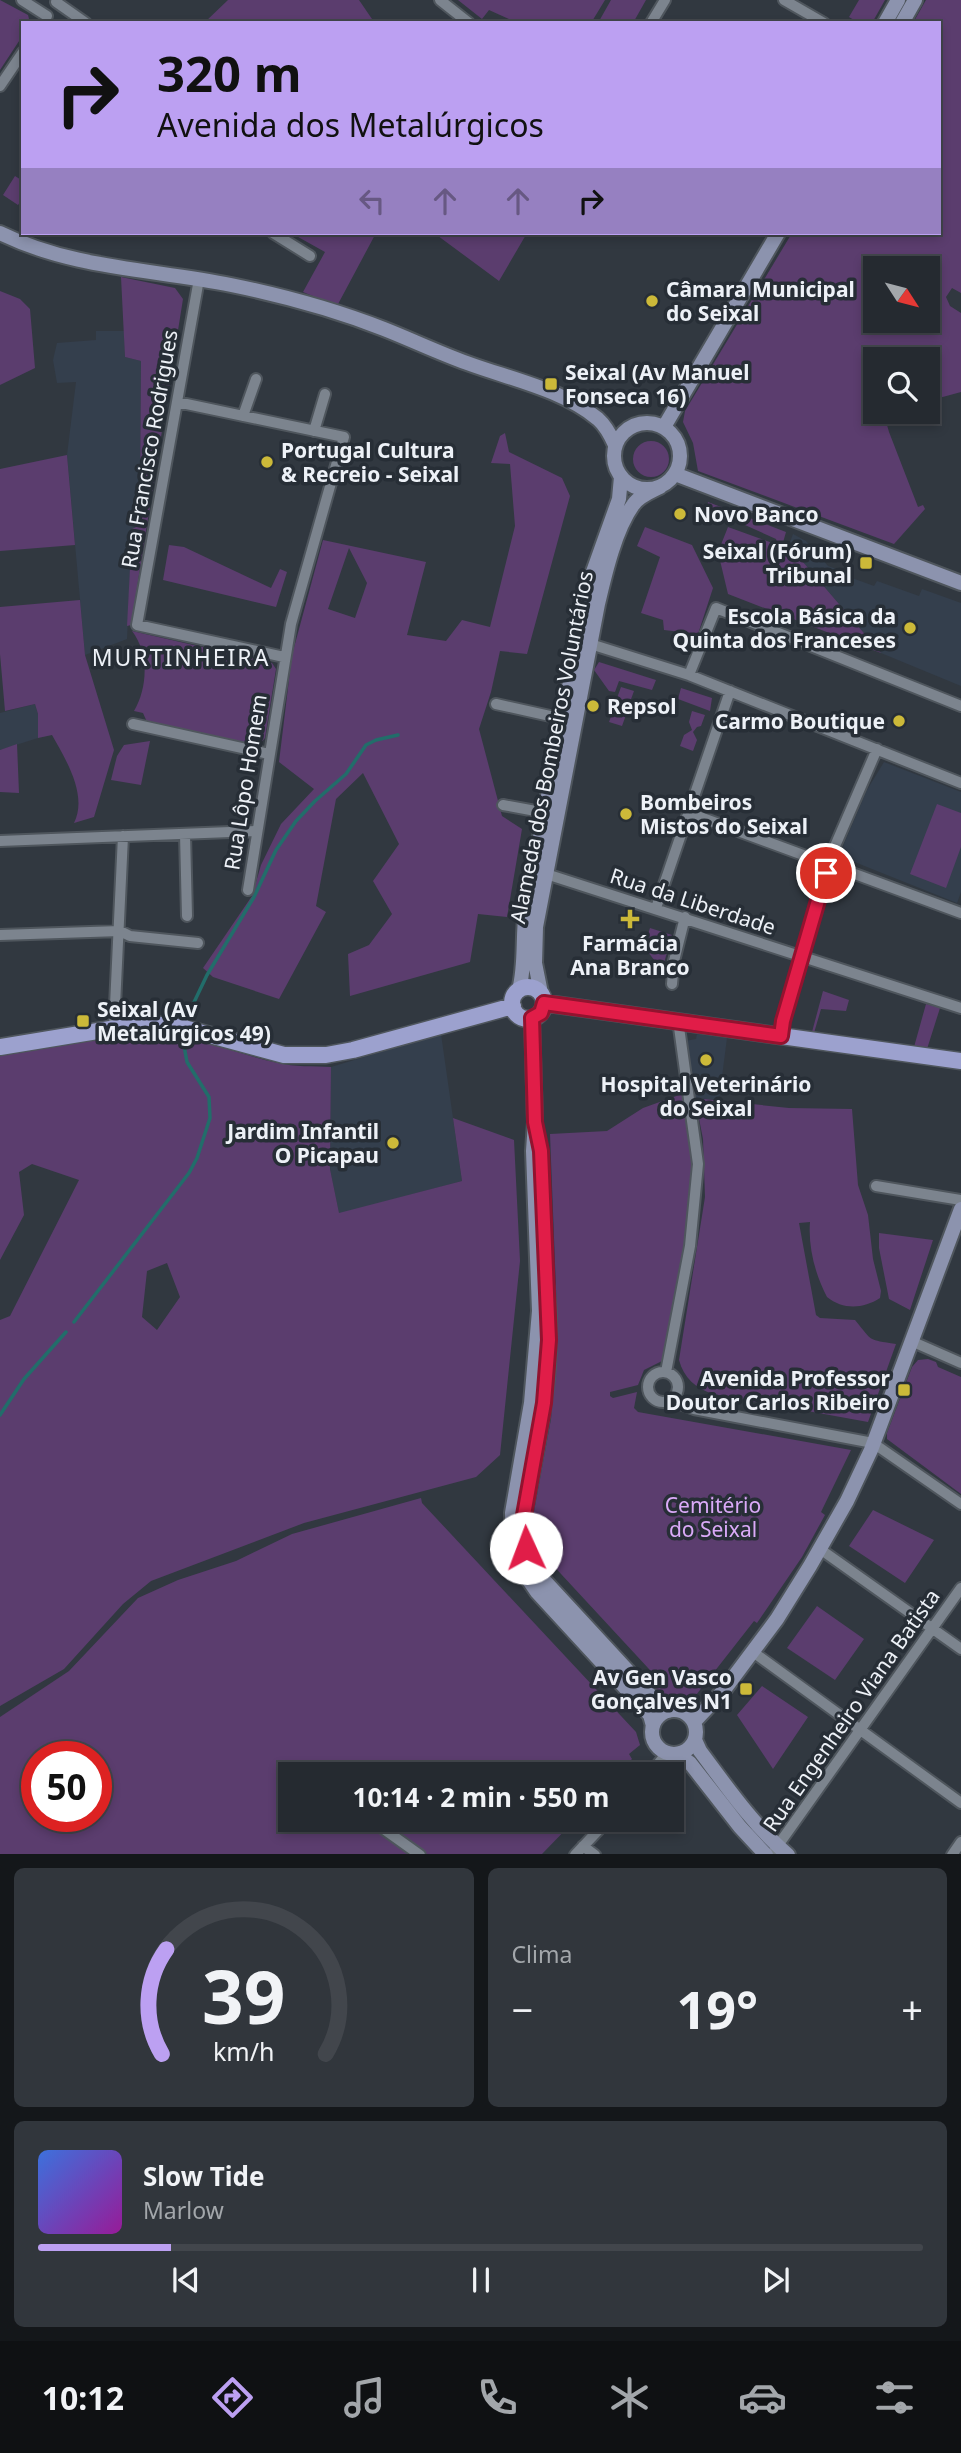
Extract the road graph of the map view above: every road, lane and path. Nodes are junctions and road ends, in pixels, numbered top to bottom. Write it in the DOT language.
graph roads {
  1 [pos="440,0"];
  2 [pos="664,0"];
  3 [pos="784,0"];
  4 [pos="898,0"];
  5 [pos="915,0"];
  6 [pos="57,1"];
  7 [pos="27,2"];
  8 [pos="45,20"];
  9 [pos="83,21"];
  10 [pos="467,21"];
  11 [pos="653,21"];
  12 [pos="821,21"];
  13 [pos="886,21"];
  14 [pos="903,21"];
  15 [pos="21,55"];
  16 [pos="0,86"];
  17 [pos="0,233"];
  18 [pos="276,235"];
  19 [pos="771,235"];
  20 [pos="777,235"];
  21 [pos="764,253"];
  22 [pos="310,256"];
  23 [pos="199,279"];
  24 [pos="256,379"];
  25 [pos="325,394"];
  26 [pos="177,402"];
  27 [pos="243,416"];
  28 [pos="600,421"];
  29 [pos="664,427"];
  30 [pos="629,428"];
  31 [pos="314,431"];
  32 [pos="615,446"];
  33 [pos="675,474"];
  34 [pos="621,477"];
  35 [pos="660,487"];
  36 [pos="961,583"];
  37 [pos="584,642"];
  38 [pos="284,657"];
  39 [pos="689,675"];
  40 [pos="730,691"];
  41 [pos="496,704"];
  42 [pos="961,706"];
  43 [pos="569,721"];
  44 [pos="133,724"];
  45 [pos="877,749"];
  46 [pos="269,754"];
  47 [pos="961,783"];
  48 [pos="503,805"];
  49 [pos="688,813"];
  50 [pos="551,814"];
  51 [pos="257,831"];
  52 [pos="185,834"];
  53 [pos="123,836"];
  54 [pos="0,841"];
  55 [pos="829,864"];
  56 [pos="540,872"];
  57 [pos="248,890"];
  58 [pos="656,908"];
  59 [pos="961,913"];
  60 [pos="187,916"];
  61 [pos="685,918"];
  62 [pos="120,931"];
  63 [pos="0,935"];
  64 [pos="198,943"];
  65 [pos="803,957"];
  66 [pos="671,984"];
  67 [pos="519,990"];
  68 [pos="542,998"];
  69 [pos="513,1006"];
  70 [pos="961,1008"];
  71 [pos="532,1018"];
  72 [pos="675,1020"];
  73 [pos="114,1027"];
  74 [pos="781,1036"];
  75 [pos="0,1047"];
  76 [pos="942,1059"];
  77 [pos="961,1060"];
  78 [pos="961,1066"];
  79 [pos="535,1122"];
  80 [pos="876,1186"];
  81 [pos="961,1199"];
  82 [pos="961,1209"];
  83 [pos="911,1341"];
  84 [pos="961,1363"];
  85 [pos="666,1372"];
  86 [pos="674,1397"];
  87 [pos="873,1443"];
  88 [pos="961,1504"];
  89 [pos="820,1549"];
  90 [pos="961,1588"];
  91 [pos="932,1629"];
  92 [pos="961,1649"];
  93 [pos="753,1652"];
  94 [pos="668,1711"];
  95 [pos="694,1722"];
  96 [pos="653,1726"];
  97 [pos="861,1729"];
  98 [pos="695,1740"];
  99 [pos="672,1753"];
  100 [pos="663,1762"];
  101 [pos="961,1803"];
  102 [pos="388,1832"];
  103 [pos="596,1832"];
  104 [pos="961,1842"];
  105 [pos="579,1850"];
  106 [pos="776,1852"];
  107 [pos="420,1854"];
  108 [pos="595,1854"];
  109 [pos="952,1854"];
  1 -- 10 [label="street"];
  2 -- 11 [label="street"];
  3 -- 12 [label="street"];
  4 -- 13 [label="main road"];
  5 -- 14 [label="main road"];
  6 -- 8 [label="street"];
  6 -- 9 [label="street"];
  7 -- 8 [label="street"];
  15 -- 16 [label="street"];
  17 -- 23 [label="main road"];
  18 -- 22 [label="street"];
  19 -- 21 [label="main road"];
  20 -- 21 [label="main road"];
  21 -- 29 [label="main road"];
  23 -- 26 [label="street, Rua Francisco Rodrigues"];
  23 -- 28 [label="main road"];
  24 -- 27 [label="street"];
  25 -- 31 [label="street"];
  26 -- 27 [label="street"];
  26 -- 38 [label="street, Rua Francisco Rodrigues"];
  27 -- 31 [label="street"];
  28 -- 30 [label="main road"];
  28 -- 32 [label="main road"];
  29 -- 30 [label="main road"];
  29 -- 33 [label="main road"];
  30 -- 32 [label="main road"];
  31 -- 38 [label="street, Rua Lôpo Homem"];
  32 -- 34 [label="main road"];
  33 -- 35 [label="main road"];
  33 -- 36 [label="main road"];
  34 -- 35 [label="main road"];
  34 -- 37 [label="main road, Alameda dos Bombeiros Voluntários"];
  35 -- 37 [label="main road, Alameda dos Bombeiros Voluntários"];
  37 -- 39 [label="street"];
  37 -- 43 [label="main road, Alameda dos Bombeiros Voluntários"];
  38 -- 46 [label="street, Rua Lôpo Homem"];
  39 -- 40 [label="street"];
  39 -- 42 [label="street"];
  40 -- 45 [label="street"];
  40 -- 49 [label="street"];
  41 -- 43 [label="street"];
  43 -- 50 [label="main road, Alameda dos Bombeiros Voluntários"];
  44 -- 46 [label="street"];
  45 -- 47 [label="street"];
  45 -- 55 [label="street"];
  46 -- 51 [label="street, Rua Lôpo Homem"];
  48 -- 50 [label="street"];
  49 -- 55 [label="street"];
  49 -- 58 [label="street"];
  50 -- 56 [label="main road, Alameda dos Bombeiros Voluntários"];
  51 -- 52 [label="street"];
  51 -- 57 [label="street, Rua Lôpo Homem"];
  52 -- 53 [label="street"];
  52 -- 60 [label="street"];
  53 -- 54 [label="street"];
  53 -- 62 [label="street"];
  55 -- 59 [label="street"];
  55 -- 65 [label="street"];
  56 -- 58 [label="street, Rua da Liberdade"];
  56 -- 67 [label="main road, Alameda dos Bombeiros Voluntários"];
  56 -- 68 [label="main road, Alameda dos Bombeiros Voluntários"];
  58 -- 61 [label="street, Rua da Liberdade"];
  61 -- 65 [label="street, Rua da Liberdade"];
  61 -- 66 [label="street"];
  62 -- 63 [label="street"];
  62 -- 64 [label="street"];
  62 -- 73 [label="street"];
  65 -- 70 [label="street, Rua da Liberdade"];
  65 -- 74 [label="street"];
  67 -- 68 [label="main road"];
  67 -- 69 [label="main road"];
  68 -- 71 [label="main road"];
  68 -- 72 [label="main road"];
  69 -- 71 [label="main road"];
  69 -- 73 [label="main road"];
  71 -- 79 [label="main road"];
  72 -- 74 [label="main road"];
  72 -- 85 [label="street"];
  73 -- 75 [label="main road"];
  74 -- 76 [label="main road"];
  76 -- 77 [label="main road"];
  76 -- 78 [label="main road"];
  79 -- 94 [label="main road"];
  79 -- 96 [label="main road"];
  80 -- 81 [label="street"];
  82 -- 83 [label="main road"];
  83 -- 84 [label="street"];
  83 -- 87 [label="main road"];
  85 -- 86 [label="street"];
  85 -- 86 [label="street"];
  86 -- 87 [label="street"];
  87 -- 88 [label="street"];
  87 -- 89 [label="main road"];
  89 -- 91 [label="street"];
  89 -- 93 [label="main road"];
  90 -- 91 [label="street, Rua Engenheiro Viana Batista"];
  91 -- 92 [label="street"];
  91 -- 97 [label="street, Rua Engenheiro Viana Batista"];
  93 -- 95 [label="main road"];
  93 -- 97 [label="street"];
  94 -- 95 [label="main road"];
  94 -- 96 [label="main road"];
  95 -- 98 [label="main road"];
  96 -- 99 [label="main road"];
  97 -- 101 [label="street"];
  97 -- 106 [label="street, Rua Engenheiro Viana Batista"];
  98 -- 99 [label="main road"];
  98 -- 106 [label="main road"];
  99 -- 100 [label="street"];
  99 -- 106 [label="main road"];
  102 -- 107 [label="street"];
  103 -- 105 [label="street"];
  104 -- 109 [label="street"];
  105 -- 108 [label="street"];
}
